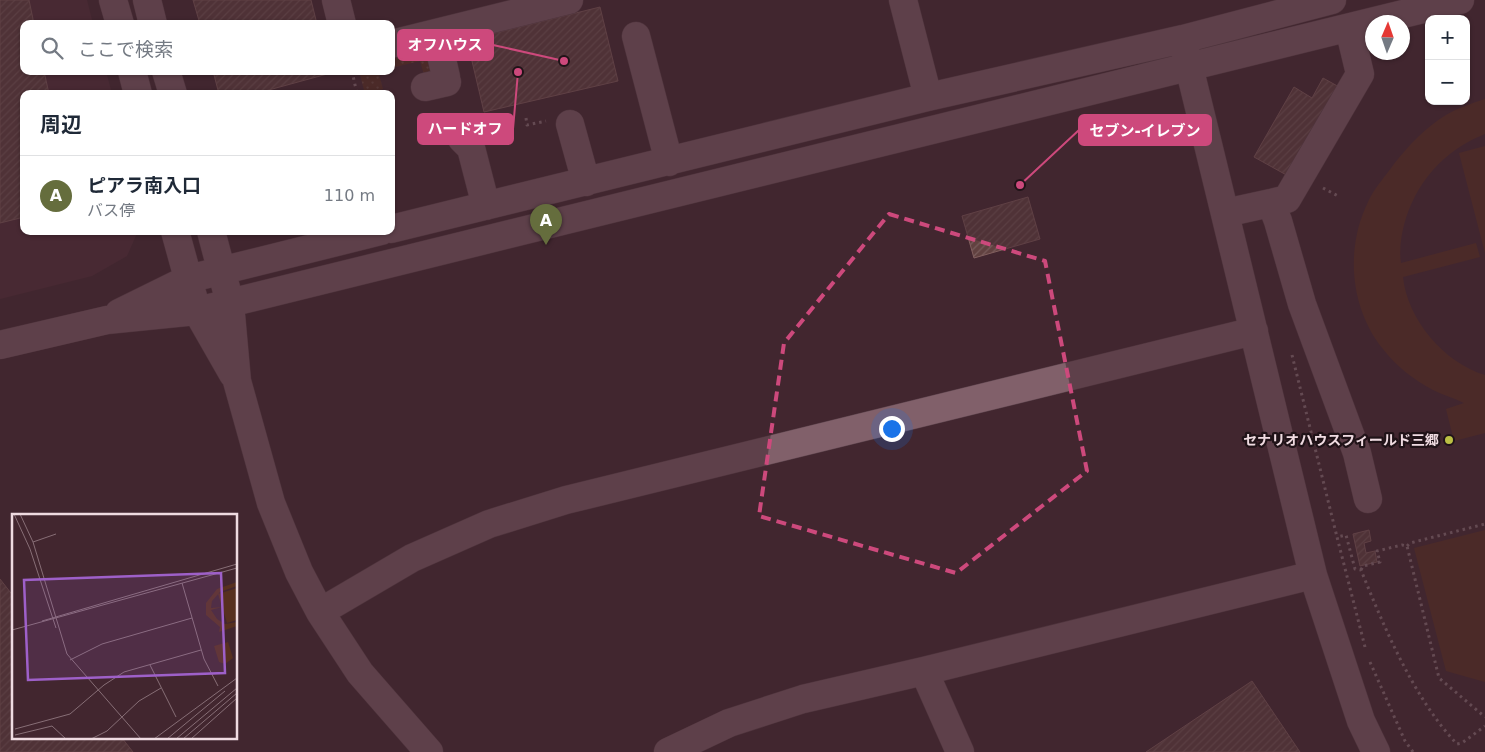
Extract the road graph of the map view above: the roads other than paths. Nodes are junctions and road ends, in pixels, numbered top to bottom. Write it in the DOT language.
graph roads {
  1 [pos="113,0"];
  2 [pos="147,0"];
  3 [pos="336,0"];
  4 [pos="570,0"];
  5 [pos="903,0"];
  6 [pos="1332,0"];
  7 [pos="1460,0"];
  8 [pos="487,10"];
  9 [pos="119,20"];
  10 [pos="152,20"];
  11 [pos="341,20"];
  12 [pos="1348,28"];
  13 [pos="436,33"];
  14 [pos="636,36"];
  15 [pos="1183,39"];
  16 [pos="395,43"];
  17 [pos="1189,68"];
  18 [pos="133,75"];
  19 [pos="167,75"];
  20 [pos="439,82"];
  21 [pos="137,90"];
  22 [pos="172,90"];
  23 [pos="928,97"];
  24 [pos="570,124"];
  25 [pos="474,144"];
  26 [pos="669,162"];
  27 [pos="586,182"];
  28 [pos="1271,203"];
  29 [pos="486,206"];
  30 [pos="1225,213"];
  31 [pos="395,228"];
  32 [pos="176,235"];
  33 [pos="212,235"];
  34 [pos="365,235"];
  35 [pos="222,270"];
  36 [pos="188,279"];
  37 [pos="230,303"];
  38 [pos="197,311"];
  39 [pos="107,320"];
  40 [pos="1254,331"];
  41 [pos="0,345"];
  42 [pos="237,381"];
  43 [pos="1368,499"];
  44 [pos="1312,575"];
  45 [pos="320,612"];
  46 [pos="924,671"];
  47 [pos="429,752"];
  48 [pos="668,752"];
  49 [pos="960,752"];
  50 [pos="1376,752"];
  1 -- 9 [label="street"];
  2 -- 10 [label="street"];
  3 -- 11 [label="street"];
  4 -- 8 [label="street"];
  5 -- 23 [label="street"];
  6 -- 15 [label="street"];
  7 -- 12 [label="street"];
  8 -- 13 [label="street"];
  12 -- 17 [label="street"];
  12 -- 28 [label="street"];
  13 -- 16 [label="street"];
  13 -- 20 [label="street"];
  14 -- 26 [label="street"];
  15 -- 17 [label="street"];
  15 -- 23 [label="street"];
  17 -- 30 [label="street"];
  17 -- 37 [label="street"];
  18 -- 21 [label="street"];
  19 -- 22 [label="street"];
  23 -- 26 [label="street"];
  24 -- 27 [label="street"];
  25 -- 29 [label="street"];
  26 -- 27 [label="street"];
  27 -- 29 [label="street"];
  28 -- 30 [label="street"];
  28 -- 43 [label="street"];
  29 -- 31 [label="street"];
  30 -- 40 [label="street"];
  32 -- 36 [label="street"];
  33 -- 35 [label="street"];
  34 -- 35 [label="street"];
  35 -- 36 [label="street"];
  35 -- 37 [label="street"];
  36 -- 38 [label="street"];
  36 -- 39 [label="street"];
  37 -- 38 [label="street"];
  37 -- 42 [label="street"];
  38 -- 39 [label="street"];
  38 -- 42 [label="street"];
  39 -- 41 [label="street"];
  40 -- 44 [label="street"];
  40 -- 45 [label="street"];
  42 -- 45 [label="street"];
  44 -- 46 [label="street"];
  44 -- 50 [label="street"];
  45 -- 47 [label="street"];
  46 -- 48 [label="street"];
  46 -- 49 [label="street"];
}
